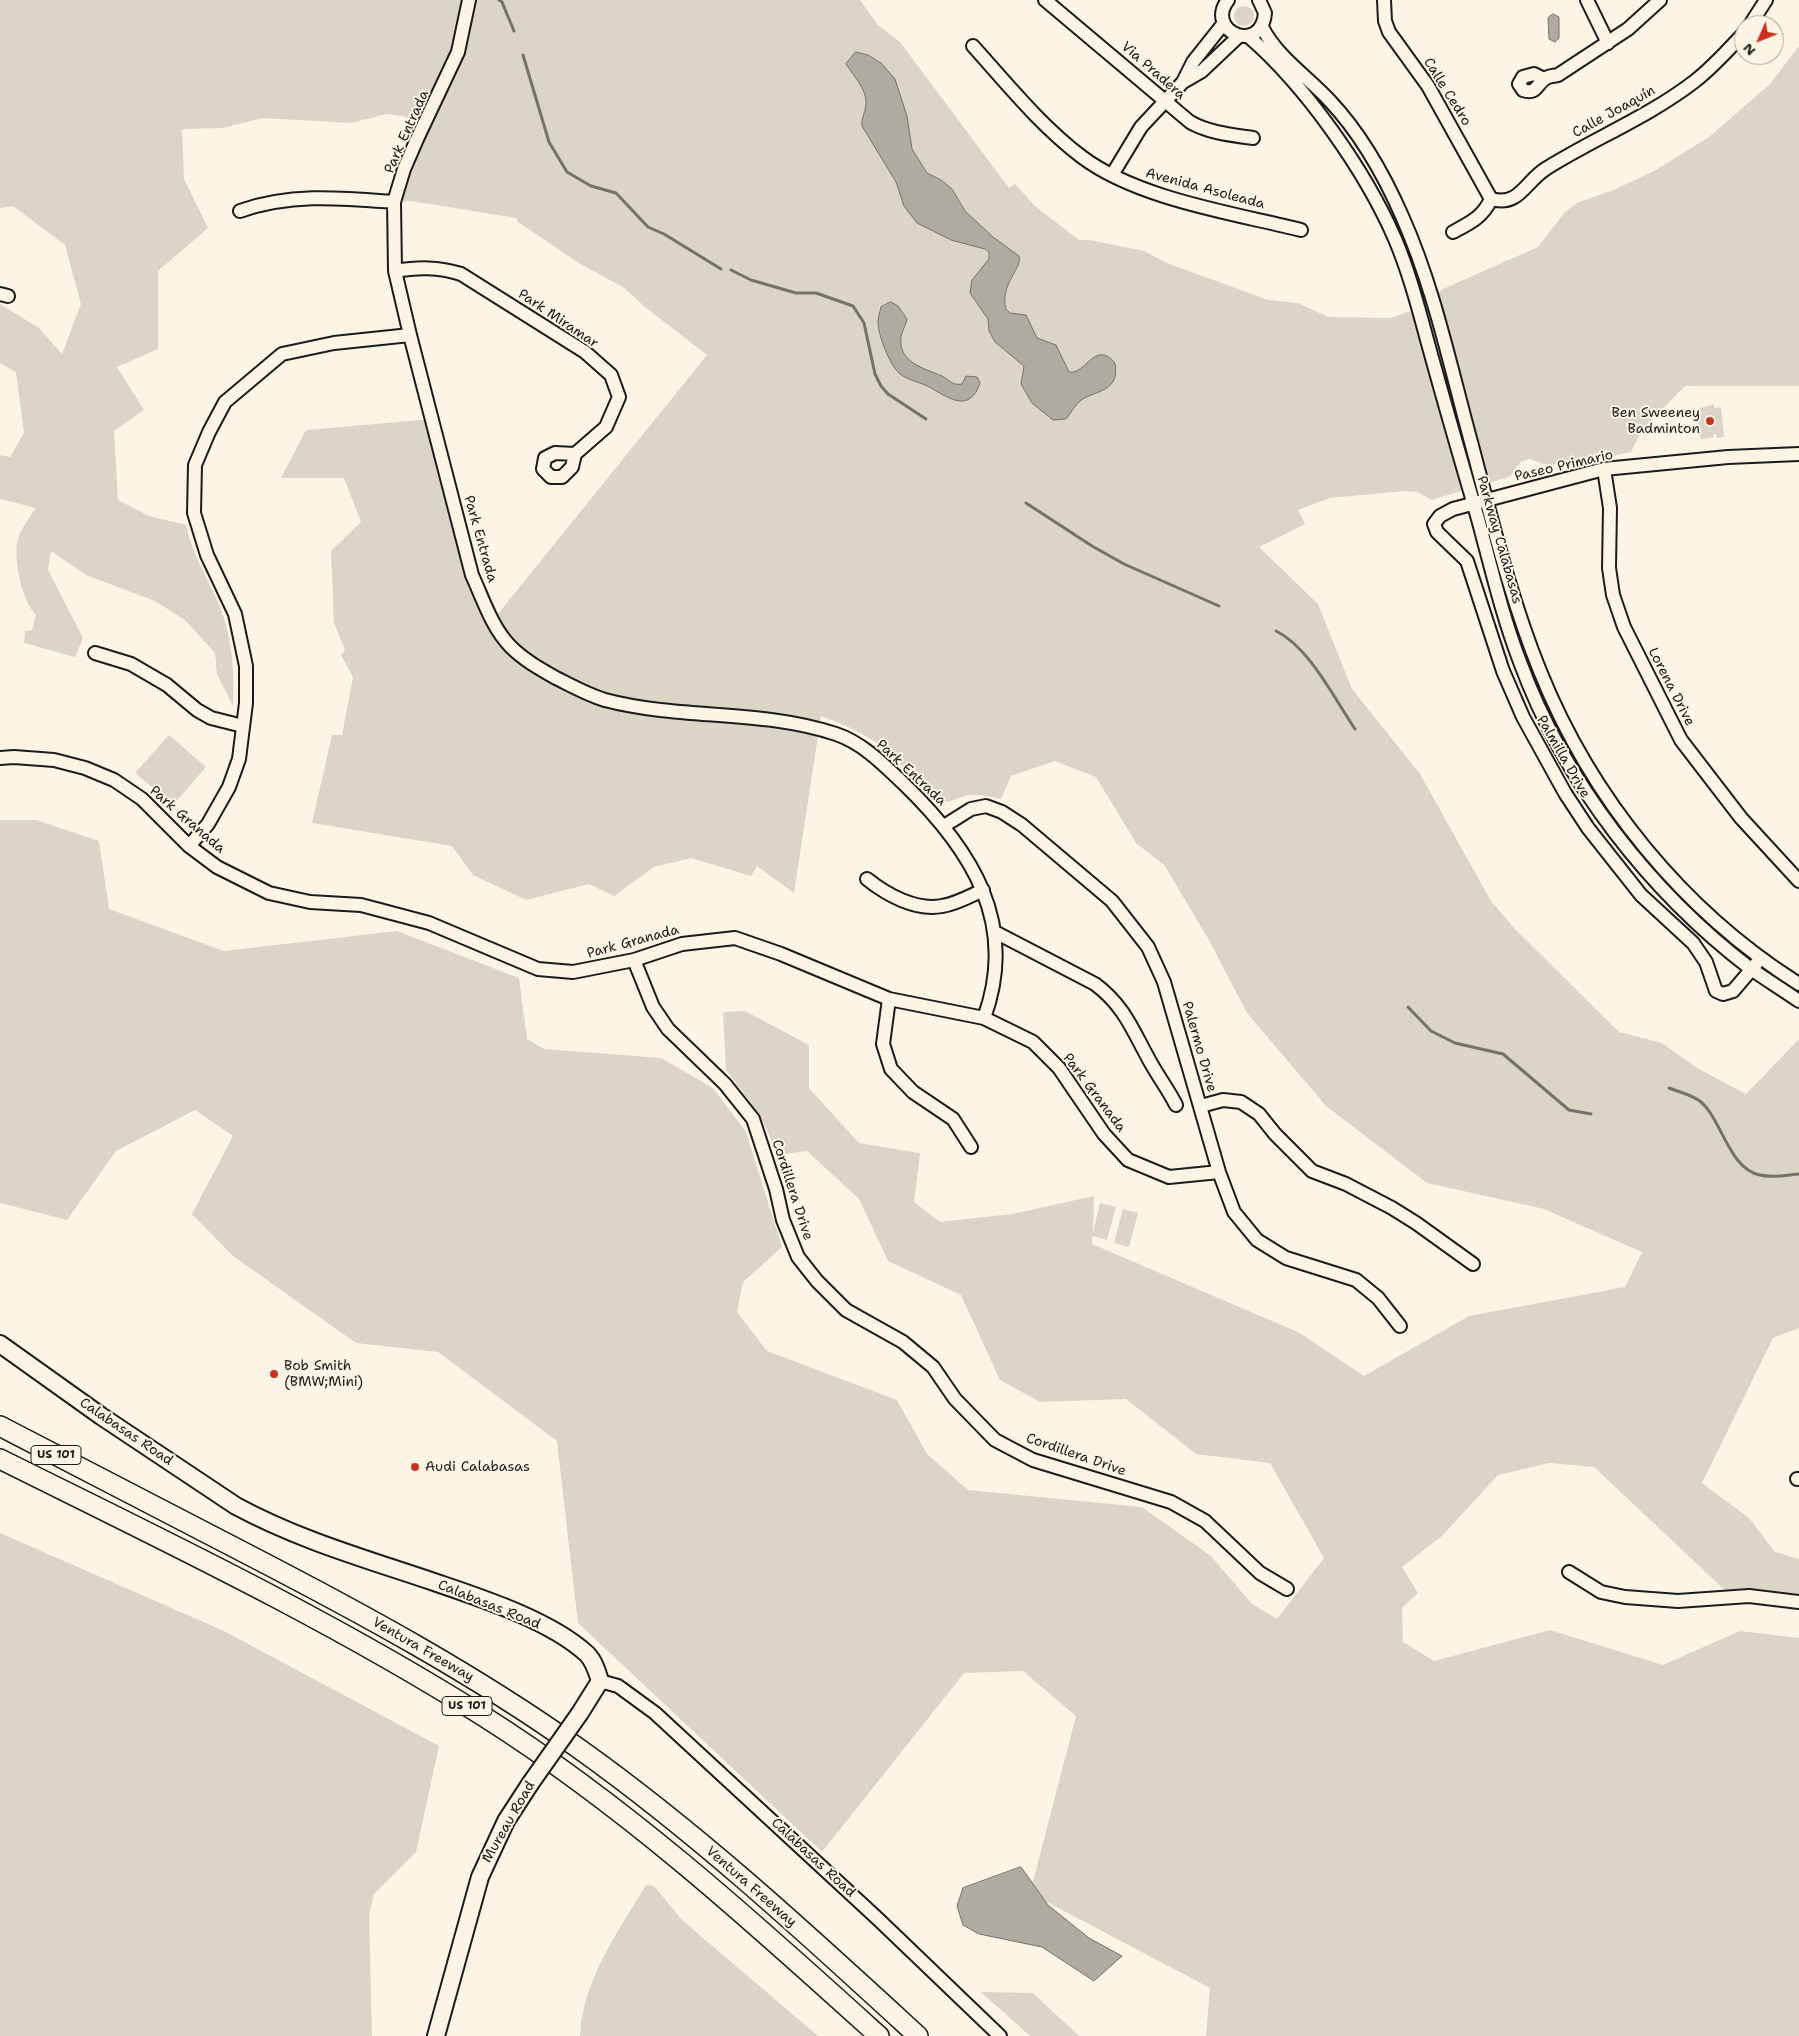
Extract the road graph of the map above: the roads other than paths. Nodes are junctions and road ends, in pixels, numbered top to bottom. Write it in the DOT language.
graph roads {
  1 [pos="470,0"];
  2 [pos="1045,0"];
  3 [pos="1259,0"];
  4 [pos="1273,0"];
  5 [pos="1384,0"];
  6 [pos="1587,0"];
  7 [pos="1660,0"];
  8 [pos="1766,0"];
  9 [pos="1224,2"];
  10 [pos="1265,13"];
  11 [pos="1756,15"];
  12 [pos="1224,23"];
  13 [pos="1262,27"];
  14 [pos="1243,36"];
  15 [pos="1608,43"];
  16 [pos="1734,44"];
  17 [pos="973,46"];
  18 [pos="1202,50"];
  19 [pos="1214,60"];
  20 [pos="1544,79"];
  21 [pos="1183,82"];
  22 [pos="1165,101"];
  23 [pos="1254,138"];
  24 [pos="1112,175"];
  25 [pos="1491,199"];
  26 [pos="394,202"];
  27 [pos="240,212"];
  28 [pos="1301,230"];
  29 [pos="1453,232"];
  30 [pos="395,271"];
  31 [pos="410,335"];
  32 [pos="575,454"];
  33 [pos="1799,454"];
  34 [pos="1604,469"];
  35 [pos="1487,500"];
  36 [pos="1473,503"];
  37 [pos="95,653"];
  38 [pos="243,726"];
  39 [pos="0,758"];
  40 [pos="944,826"];
  41 [pos="189,846"];
  42 [pos="867,879"];
  43 [pos="1799,880"];
  44 [pos="983,890"];
  45 [pos="995,932"];
  46 [pos="1760,958"];
  47 [pos="634,960"];
  48 [pos="1752,969"];
  49 [pos="1799,984"];
  50 [pos="889,999"];
  51 [pos="1799,1001"];
  52 [pos="984,1018"];
  53 [pos="1176,1105"];
  54 [pos="1201,1106"];
  55 [pos="971,1147"];
  56 [pos="1219,1172"];
  57 [pos="1473,1264"];
  58 [pos="1400,1326"];
  59 [pos="0,1344"];
  60 [pos="0,1426"];
  61 [pos="0,1458"];
  62 [pos="1570,1572"];
  63 [pos="1287,1590"];
  64 [pos="1799,1602"];
  65 [pos="600,1681"];
  66 [pos="436,2036"];
  67 [pos="879,2036"];
  68 [pos="918,2036"];
  69 [pos="1000,2036"];
  1 -- 26 [label="street, Park Entrada"];
  2 -- 22 [label="street, Via Pradera"];
  3 -- 10 [label="street"];
  4 -- 10 [label="street"];
  5 -- 25 [label="street, Calle Cedro"];
  6 -- 15 [label="street"];
  7 -- 15 [label="street"];
  8 -- 11 [label="street"];
  9 -- 12 [label="street"];
  10 -- 13 [label="street"];
  12 -- 14 [label="street, Parkway Calabasas"];
  12 -- 18 [label="street"];
  13 -- 14 [label="street"];
  13 -- 35 [label="street, Parkway Calabasas"];
  14 -- 19 [label="street"];
  14 -- 36 [label="street, Parkway Calabasas"];
  15 -- 20 [label="street"];
  16 -- 25 [label="street, Calle Joaquín"];
  17 -- 24 [label="street, Avenida Asoleada"];
  18 -- 19 [label="street"];
  18 -- 21 [label="street"];
  19 -- 21 [label="street"];
  21 -- 22 [label="street"];
  22 -- 23 [label="street, Via Pradera"];
  22 -- 24 [label="street"];
  24 -- 28 [label="street, Avenida Asoleada"];
  25 -- 29 [label="street"];
  26 -- 27 [label="street"];
  26 -- 30 [label="street, Park Entrada"];
  30 -- 31 [label="street, Park Entrada"];
  30 -- 32 [label="street, Park Miramar"];
  31 -- 38 [label="street"];
  31 -- 40 [label="street, Park Entrada"];
  33 -- 34 [label="street, Paseo Primario"];
  34 -- 35 [label="street, Paseo Primario"];
  34 -- 43 [label="street, Lorena Drive"];
  35 -- 36 [label="street, Palmilla Drive"];
  35 -- 46 [label="street, Parkway Calabasas"];
  36 -- 48 [label="street, Parkway Calabasas"];
  36 -- 48 [label="street, Palmilla Drive"];
  37 -- 38 [label="street"];
  38 -- 41 [label="street"];
  39 -- 41 [label="street, Park Granada"];
  40 -- 44 [label="street, Park Entrada"];
  40 -- 54 [label="street, Palermo Drive"];
  41 -- 47 [label="street, Park Granada"];
  42 -- 44 [label="street"];
  44 -- 45 [label="street, Park Entrada"];
  45 -- 52 [label="street, Park Entrada"];
  45 -- 53 [label="street"];
  46 -- 48 [label="street"];
  46 -- 49 [label="street, Parkway Calabasas"];
  47 -- 50 [label="street, Park Granada"];
  47 -- 63 [label="street, Cordillera Drive"];
  48 -- 51 [label="street, Parkway Calabasas"];
  50 -- 52 [label="street, Park Granada"];
  50 -- 55 [label="street"];
  52 -- 56 [label="street, Park Granada"];
  54 -- 56 [label="street, Palermo Drive"];
  54 -- 57 [label="street"];
  56 -- 58 [label="street, Palermo Drive"];
  59 -- 65 [label="main road, Calabasas Road"];
  60 -- 68 [label="highway, Ventura Freeway / US 101"];
  61 -- 67 [label="highway, Ventura Freeway / US 101"];
  62 -- 64 [label="street"];
  65 -- 66 [label="main road, Mureau Road, bridge"];
  65 -- 69 [label="street, Calabasas Road"];
}
